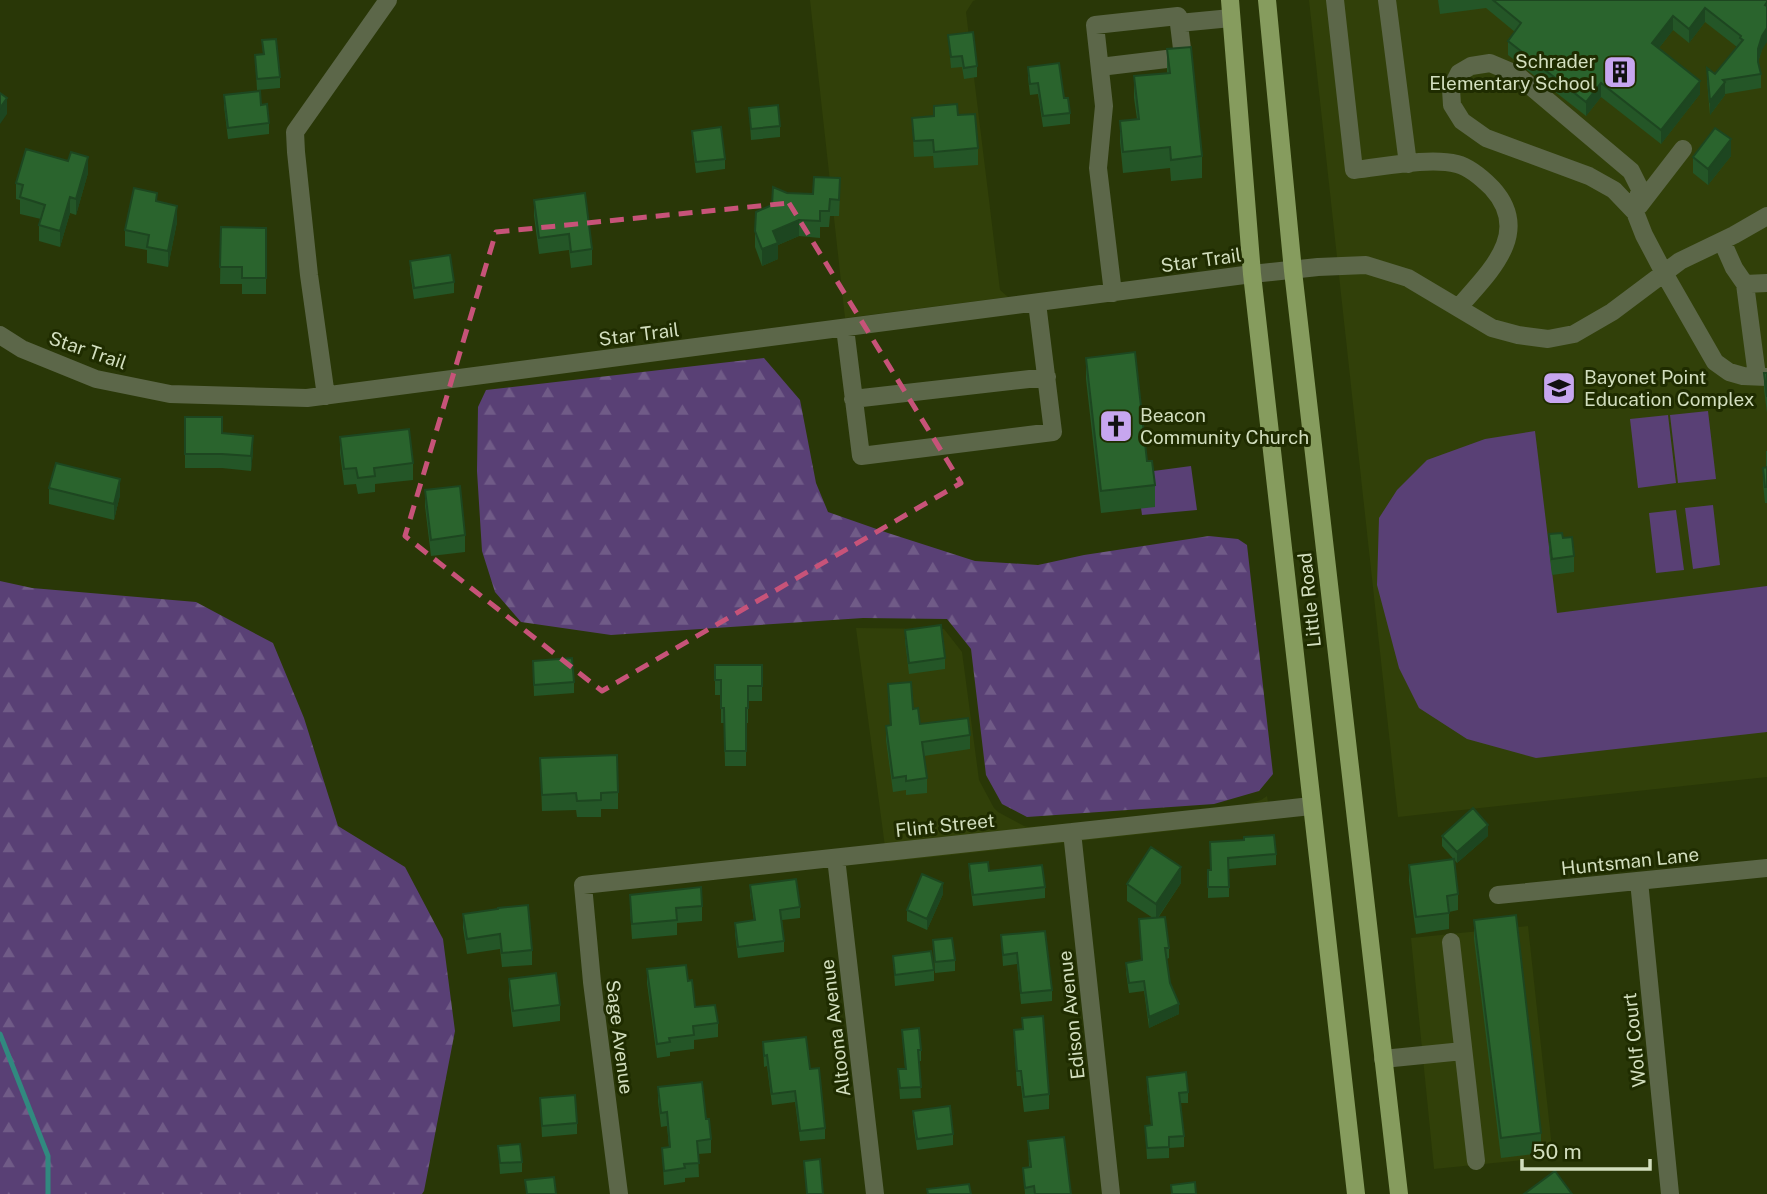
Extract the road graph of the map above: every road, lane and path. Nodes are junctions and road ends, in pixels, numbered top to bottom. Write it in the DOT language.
graph roads {
  1 [pos="388,0"];
  2 [pos="1267,0"];
  3 [pos="1335,0"];
  4 [pos="1387,0"];
  5 [pos="1230,9"];
  6 [pos="1179,23"];
  7 [pos="1100,67"];
  8 [pos="1683,149"];
  9 [pos="1408,164"];
  10 [pos="1635,212"];
  11 [pos="1767,216"];
  12 [pos="1722,241"];
  13 [pos="1293,271"];
  14 [pos="1664,273"];
  15 [pos="1252,274"];
  16 [pos="1767,283"];
  17 [pos="1745,284"];
  18 [pos="1113,293"];
  19 [pos="1037,303"];
  20 [pos="1459,307"];
  21 [pos="845,328"];
  22 [pos="0,335"];
  23 [pos="1046,377"];
  24 [pos="1762,377"];
  25 [pos="326,396"];
  26 [pos="853,399"];
  27 [pos="1311,806"];
  28 [pos="1072,832"];
  29 [pos="836,858"];
  30 [pos="1767,868"];
  31 [pos="1639,881"];
  32 [pos="583,886"];
  33 [pos="1498,895"];
  34 [pos="1451,942"];
  35 [pos="1463,1051"];
  36 [pos="1383,1059"];
  37 [pos="1476,1161"];
  38 [pos="619,1194"];
  39 [pos="875,1194"];
  40 [pos="1111,1194"];
  41 [pos="1356,1194"];
  42 [pos="1399,1194"];
  43 [pos="1670,1194"];
  1 -- 25 [label="street"];
  2 -- 13 [label="main road, Little Road"];
  3 -- 9 [label="street"];
  4 -- 9 [label="street"];
  5 -- 6 [label="street"];
  5 -- 15 [label="main road, Little Road"];
  6 -- 7 [label="street"];
  6 -- 7 [label="street"];
  7 -- 18 [label="street"];
  8 -- 10 [label="street"];
  9 -- 20 [label="street"];
  10 -- 10 [label="street"];
  10 -- 14 [label="street"];
  11 -- 12 [label="street, Star Trail"];
  12 -- 14 [label="street, Star Trail"];
  12 -- 17 [label="street"];
  13 -- 15 [label="street, Star Trail"];
  13 -- 20 [label="street, Star Trail"];
  13 -- 36 [label="main road, Little Road"];
  14 -- 20 [label="street, Star Trail"];
  14 -- 24 [label="street"];
  15 -- 18 [label="street, Star Trail"];
  15 -- 27 [label="main road, Little Road"];
  16 -- 17 [label="street"];
  17 -- 24 [label="street"];
  18 -- 19 [label="street, Star Trail"];
  19 -- 21 [label="street, Star Trail"];
  19 -- 23 [label="street"];
  21 -- 25 [label="street, Star Trail"];
  21 -- 26 [label="street"];
  22 -- 25 [label="street, Star Trail"];
  23 -- 26 [label="street"];
  23 -- 26 [label="street"];
  27 -- 28 [label="street, Flint Street"];
  27 -- 41 [label="main road, Little Road"];
  28 -- 29 [label="street, Flint Street"];
  28 -- 40 [label="street, Edison Avenue"];
  29 -- 32 [label="street, Flint Street"];
  29 -- 39 [label="street, Altoona Avenue"];
  30 -- 31 [label="street, Huntsman Lane"];
  31 -- 33 [label="street, Huntsman Lane"];
  31 -- 43 [label="street, Wolf Court"];
  32 -- 38 [label="street, Sage Avenue"];
  34 -- 35 [label="street"];
  35 -- 36 [label="street"];
  35 -- 37 [label="street"];
  36 -- 42 [label="main road, Little Road"];
}
